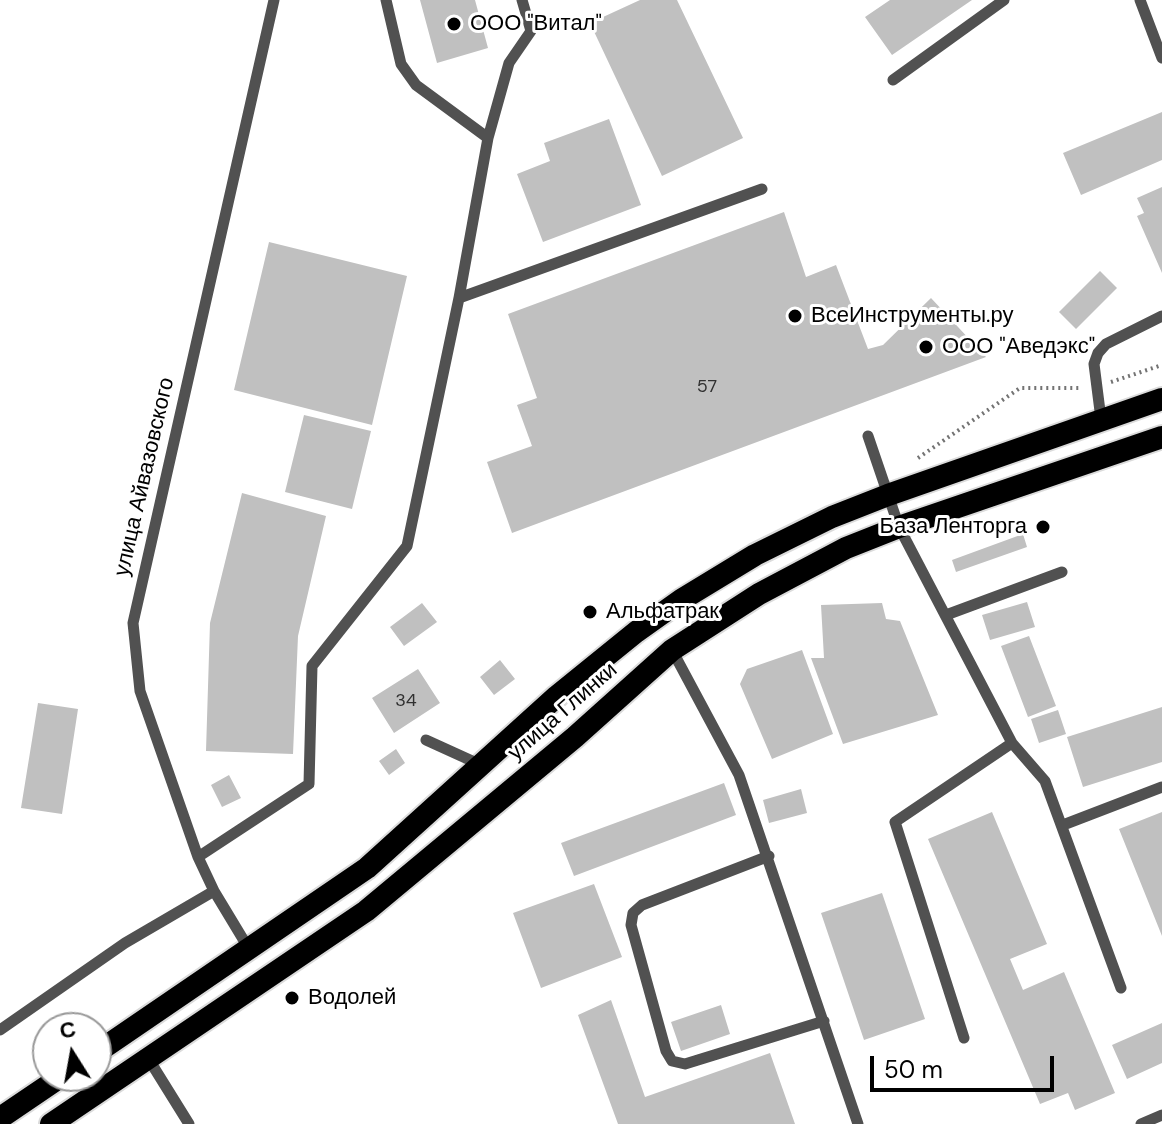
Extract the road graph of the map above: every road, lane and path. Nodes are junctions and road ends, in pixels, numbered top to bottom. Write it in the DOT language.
graph roads {
  1 [pos="274,0"];
  2 [pos="386,0"];
  3 [pos="522,0"];
  4 [pos="1004,0"];
  5 [pos="1140,0"];
  6 [pos="1162,58"];
  7 [pos="893,80"];
  8 [pos="488,138"];
  9 [pos="762,189"];
  10 [pos="459,298"];
  11 [pos="1162,316"];
  12 [pos="1162,365"];
  13 [pos="1095,388"];
  14 [pos="1162,399"];
  15 [pos="1101,419"];
  16 [pos="868,436"];
  17 [pos="1162,437"];
  18 [pos="880,473"];
  19 [pos="888,495"];
  20 [pos="899,527"];
  21 [pos="1062,572"];
  22 [pos="946,615"];
  23 [pos="672,650"];
  24 [pos="426,740"];
  25 [pos="1012,743"];
  26 [pos="481,765"];
  27 [pos="1162,787"];
  28 [pos="1063,825"];
  29 [pos="769,856"];
  30 [pos="198,857"];
  31 [pos="214,891"];
  32 [pos="249,949"];
  33 [pos="1121,988"];
  34 [pos="824,1021"];
  35 [pos="131,1028"];
  36 [pos="0,1030"];
  37 [pos="964,1038"];
  38 [pos="112,1042"];
  39 [pos="148,1058"];
  40 [pos="38,1092"];
  41 [pos="1162,1115"];
  42 [pos="0,1118"];
  43 [pos="51,1124"];
  44 [pos="189,1124"];
  45 [pos="858,1124"];
  46 [pos="1143,1124"];
  1 -- 30 [label="lane, улица Айвазовского"];
  2 -- 8 [label="lane"];
  3 -- 8 [label="lane"];
  4 -- 7 [label="lane"];
  5 -- 6 [label="lane"];
  8 -- 10 [label="lane"];
  9 -- 10 [label="lane"];
  10 -- 30 [label="lane"];
  11 -- 13 [label="lane"];
  12 -- 13 [label="path"];
  13 -- 15 [label="lane"];
  13 -- 18 [label="path"];
  14 -- 15 [label="highway, улица Глинки"];
  15 -- 19 [label="highway, улица Глинки"];
  16 -- 18 [label="lane"];
  17 -- 20 [label="highway, улица Глинки"];
  18 -- 19 [label="lane"];
  19 -- 20 [label="lane"];
  19 -- 26 [label="highway, улица Глинки"];
  20 -- 22 [label="lane"];
  20 -- 23 [label="highway, улица Глинки"];
  21 -- 22 [label="lane"];
  22 -- 25 [label="lane"];
  23 -- 29 [label="lane"];
  23 -- 39 [label="highway, улица Глинки"];
  24 -- 26 [label="lane"];
  25 -- 28 [label="lane"];
  25 -- 37 [label="lane"];
  26 -- 32 [label="highway, улица Глинки"];
  27 -- 28 [label="lane"];
  28 -- 33 [label="lane"];
  29 -- 34 [label="lane"];
  29 -- 34 [label="lane"];
  30 -- 31 [label="lane, улица Айвазовского"];
  31 -- 32 [label="lane, улица Айвазовского"];
  31 -- 36 [label="lane"];
  32 -- 35 [label="highway, улица Глинки"];
  34 -- 45 [label="lane"];
  35 -- 38 [label="highway, улица Глинки"];
  35 -- 39 [label="highway"];
  39 -- 43 [label="highway, улица Глинки"];
  39 -- 44 [label="lane"];
  40 -- 42 [label="highway"];
  41 -- 46 [label="lane"];
}
